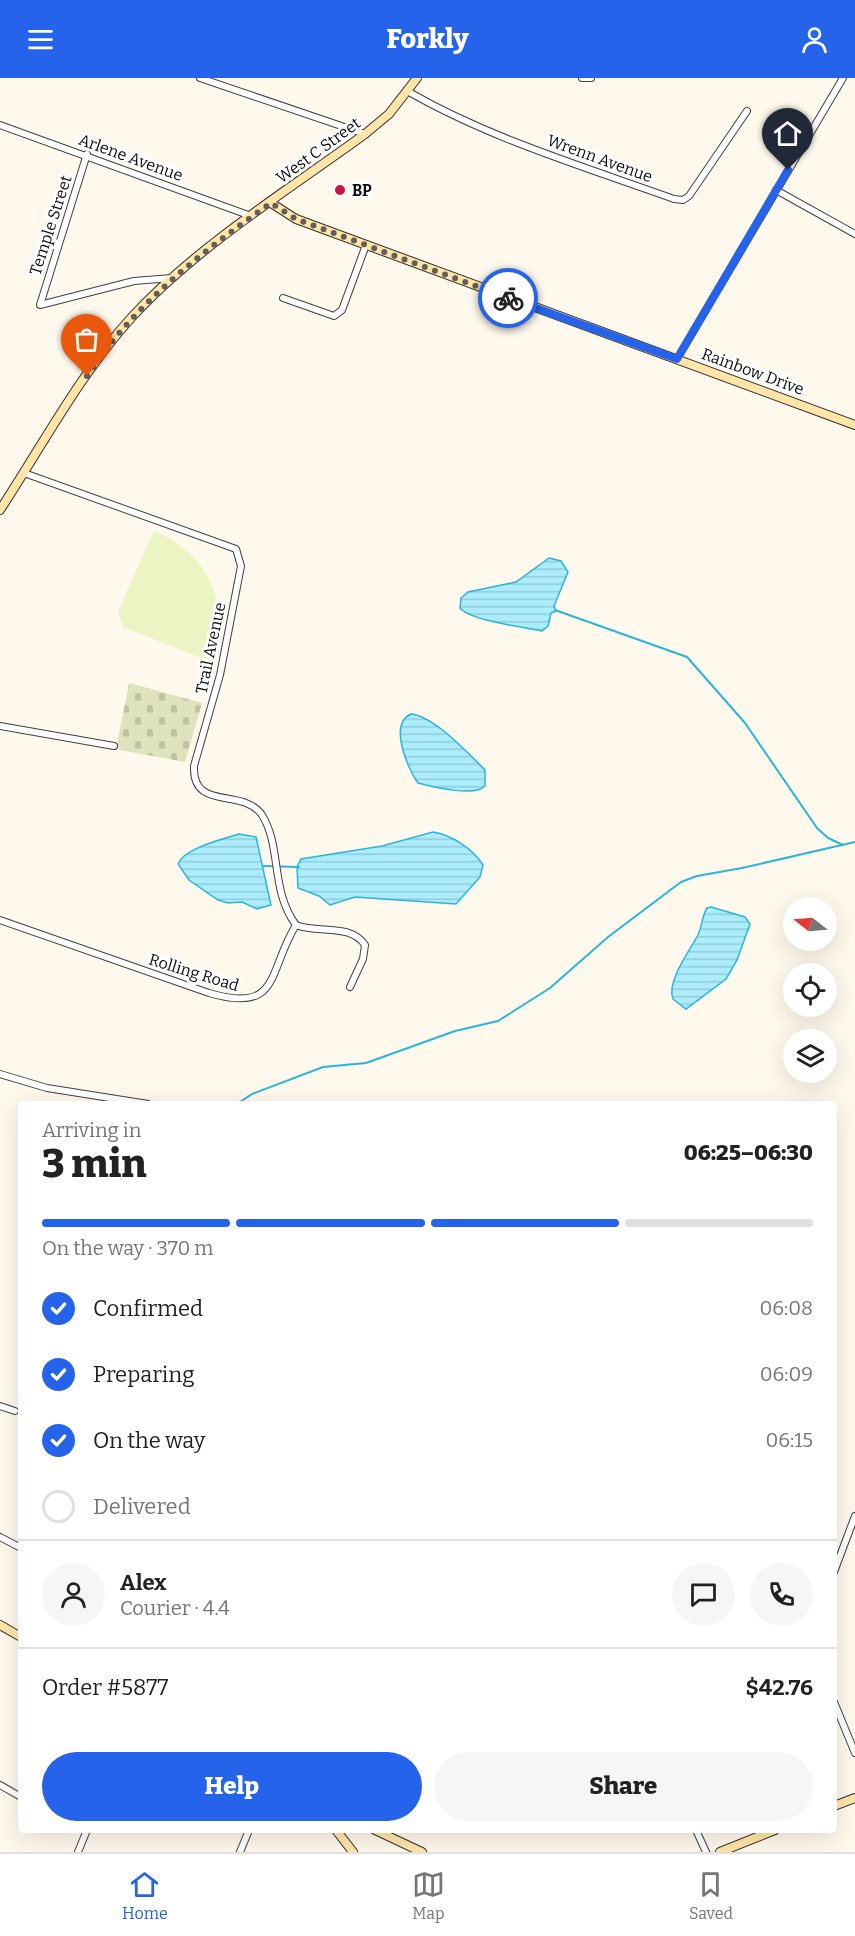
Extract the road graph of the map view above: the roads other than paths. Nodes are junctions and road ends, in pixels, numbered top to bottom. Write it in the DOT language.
graph roads {
  1 [pos="201,78"];
  2 [pos="417,78"];
  3 [pos="582,78"];
  4 [pos="591,78"];
  5 [pos="843,78"];
  6 [pos="409,92"];
  7 [pos="747,111"];
  8 [pos="0,124"];
  9 [pos="365,134"];
  10 [pos="87,154"];
  11 [pos="776,190"];
  12 [pos="271,203"];
  13 [pos="252,216"];
  14 [pos="855,234"];
  15 [pos="366,245"];
  16 [pos="172,278"];
  17 [pos="283,298"];
  18 [pos="677,359"];
  19 [pos="855,424"];
  20 [pos="24,473"];
  21 [pos="0,510"];
  22 [pos="0,726"];
  23 [pos="114,746"];
  24 [pos="0,920"];
  25 [pos="296,925"];
  26 [pos="350,987"];
  27 [pos="0,1074"];
  28 [pos="128,1101"];
  29 [pos="0,1406"];
  30 [pos="15,1411"];
  31 [pos="855,1516"];
  32 [pos="0,1537"];
  33 [pos="18,1546"];
  34 [pos="837,1564"];
  35 [pos="0,1625"];
  36 [pos="18,1635"];
  37 [pos="837,1709"];
  38 [pos="855,1753"];
  39 [pos="0,1785"];
  40 [pos="18,1795"];
  41 [pos="855,1798"];
  42 [pos="837,1805"];
  43 [pos="83,1833"];
  44 [pos="248,1833"];
  45 [pos="338,1833"];
  46 [pos="381,1833"];
  47 [pos="697,1833"];
  48 [pos="768,1833"];
  49 [pos="78,1852"];
  50 [pos="240,1852"];
  51 [pos="353,1852"];
  52 [pos="422,1852"];
  53 [pos="706,1852"];
  54 [pos="721,1852"];
  1 -- 9 [label="street"];
  2 -- 6 [label="street, West C Street"];
  3 -- 4 [label="street"];
  5 -- 11 [label="street"];
  6 -- 7 [label="street, Wrenn Avenue"];
  6 -- 9 [label="street, West C Street"];
  8 -- 10 [label="street, Arlene Avenue"];
  9 -- 12 [label="street, West C Street"];
  10 -- 13 [label="street, Arlene Avenue"];
  10 -- 16 [label="street, Temple Street"];
  11 -- 14 [label="street"];
  11 -- 18 [label="street"];
  12 -- 13 [label="street, West C Street"];
  12 -- 15 [label="street, Rainbow Drive"];
  13 -- 16 [label="street, West C Street"];
  15 -- 17 [label="street"];
  15 -- 18 [label="street, Rainbow Drive"];
  16 -- 20 [label="street, West C Street"];
  18 -- 19 [label="street, Rainbow Drive"];
  20 -- 21 [label="street, West C Street"];
  20 -- 25 [label="street, Trail Avenue"];
  22 -- 23 [label="street"];
  24 -- 25 [label="street, Rolling Road"];
  25 -- 26 [label="street"];
  27 -- 28 [label="street"];
  29 -- 30 [label="street"];
  31 -- 34 [label="street"];
  32 -- 33 [label="street"];
  35 -- 36 [label="street"];
  37 -- 38 [label="street"];
  39 -- 40 [label="street"];
  41 -- 42 [label="street"];
  43 -- 49 [label="street"];
  44 -- 50 [label="street"];
  45 -- 51 [label="street"];
  46 -- 52 [label="street"];
  47 -- 53 [label="street"];
  48 -- 54 [label="street"];
}
